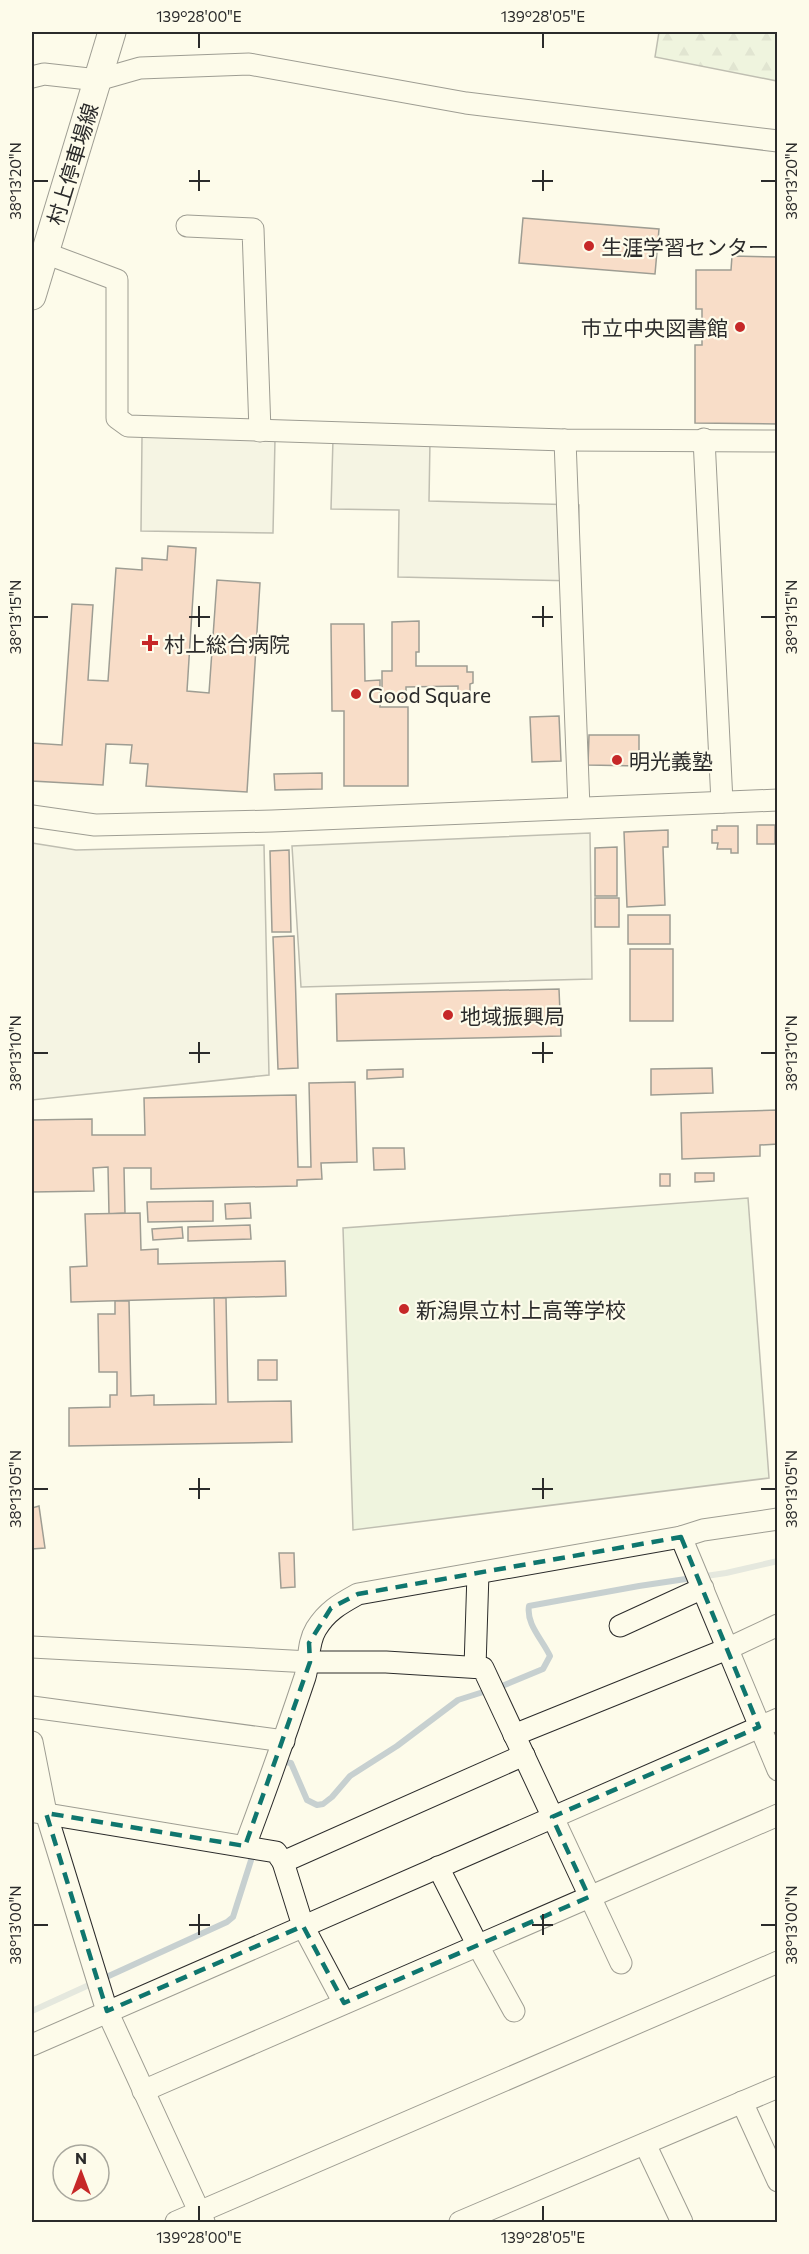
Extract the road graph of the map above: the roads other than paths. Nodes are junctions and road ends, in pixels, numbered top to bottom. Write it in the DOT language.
graph roads {
  1 [pos="112,32"];
  2 [pos="36,70"];
  3 [pos="98,80"];
  4 [pos="777,141"];
  5 [pos="187,226"];
  6 [pos="45,253"];
  7 [pos="32,296"];
  8 [pos="260,430"];
  9 [pos="704,439"];
  10 [pos="565,440"];
  11 [pos="777,441"];
  12 [pos="777,800"];
  13 [pos="722,802"];
  14 [pos="579,808"];
  15 [pos="32,816"];
  16 [pos="777,1519"];
  17 [pos="681,1537"];
  18 [pos="478,1573"];
  19 [pos="703,1588"];
  20 [pos="777,1625"];
  21 [pos="620,1626"];
  22 [pos="32,1647"];
  23 [pos="727,1649"];
  24 [pos="310,1662"];
  25 [pos="476,1666"];
  26 [pos="32,1707"];
  27 [pos="768,1723"];
  28 [pos="514,1735"];
  29 [pos="284,1741"];
  30 [pos="32,1742"];
  31 [pos="524,1755"];
  32 [pos="777,1770"];
  33 [pos="39,1812"];
  34 [pos="777,1815"];
  35 [pos="552,1818"];
  36 [pos="245,1846"];
  37 [pos="283,1862"];
  38 [pos="438,1867"];
  39 [pos="589,1897"];
  40 [pos="303,1926"];
  41 [pos="478,1946"];
  42 [pos="777,1962"];
  43 [pos="621,1963"];
  44 [pos="344,2003"];
  45 [pos="514,2010"];
  46 [pos="107,2012"];
  47 [pos="32,2045"];
  48 [pos="777,2087"];
  49 [pos="143,2091"];
  50 [pos="742,2102"];
  51 [pos="645,2144"];
  52 [pos="777,2181"];
  53 [pos="201,2217"];
  54 [pos="176,2223"];
  55 [pos="460,2223"];
  56 [pos="682,2223"];
  1 -- 3 [label="main road, 村上停車場線"];
  2 -- 3 [label="street"];
  3 -- 4 [label="street"];
  3 -- 6 [label="main road, 村上停車場線"];
  5 -- 8 [label="street"];
  6 -- 7 [label="main road, 村上停車場線"];
  6 -- 8 [label="street"];
  8 -- 10 [label="street"];
  9 -- 10 [label="street"];
  9 -- 11 [label="street"];
  9 -- 13 [label="street"];
  10 -- 14 [label="street"];
  12 -- 13 [label="street"];
  13 -- 14 [label="street"];
  14 -- 15 [label="street"];
  16 -- 17 [label="street"];
  17 -- 18 [label="street"];
  17 -- 19 [label="street"];
  18 -- 24 [label="street"];
  18 -- 25 [label="street"];
  19 -- 21 [label="street"];
  19 -- 23 [label="street"];
  20 -- 23 [label="street"];
  22 -- 24 [label="street"];
  23 -- 27 [label="street"];
  23 -- 28 [label="street"];
  24 -- 25 [label="street"];
  24 -- 29 [label="street"];
  25 -- 28 [label="street"];
  26 -- 29 [label="street"];
  27 -- 32 [label="street"];
  27 -- 35 [label="street"];
  28 -- 31 [label="street"];
  29 -- 36 [label="street"];
  30 -- 33 [label="street"];
  31 -- 35 [label="street"];
  31 -- 37 [label="street"];
  33 -- 36 [label="street"];
  33 -- 46 [label="street"];
  34 -- 39 [label="street"];
  35 -- 38 [label="street"];
  35 -- 39 [label="street"];
  36 -- 37 [label="street"];
  37 -- 40 [label="street"];
  38 -- 40 [label="street"];
  38 -- 41 [label="street"];
  39 -- 41 [label="street"];
  39 -- 43 [label="street"];
  40 -- 44 [label="street"];
  40 -- 46 [label="street"];
  41 -- 44 [label="street"];
  41 -- 45 [label="street"];
  42 -- 53 [label="street"];
  44 -- 49 [label="street"];
  46 -- 47 [label="street"];
  46 -- 49 [label="street"];
  48 -- 50 [label="street"];
  49 -- 53 [label="street"];
  50 -- 51 [label="street"];
  50 -- 52 [label="street"];
  51 -- 55 [label="street"];
  51 -- 56 [label="street"];
  53 -- 54 [label="street"];
}
